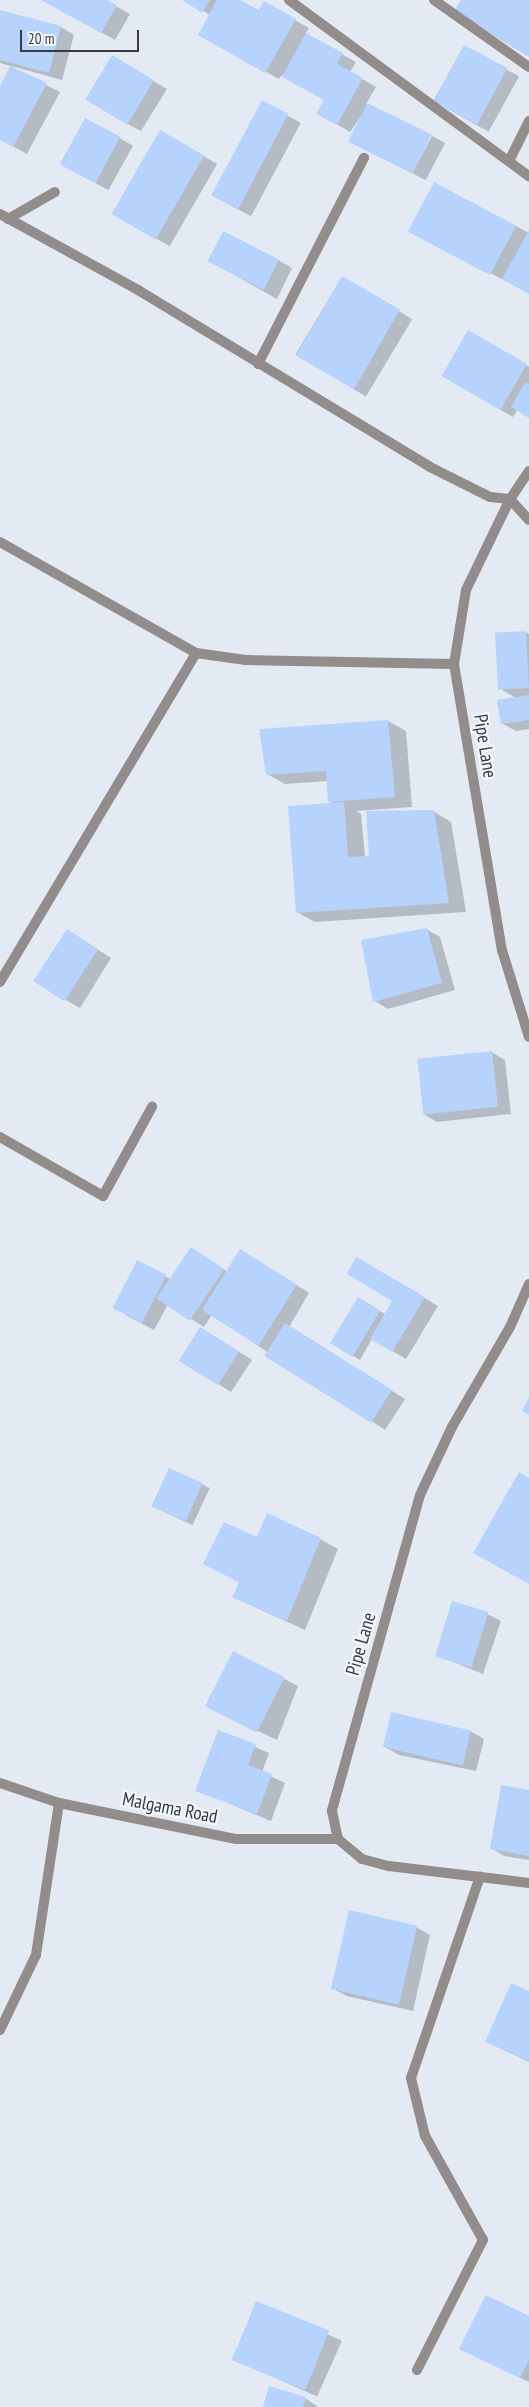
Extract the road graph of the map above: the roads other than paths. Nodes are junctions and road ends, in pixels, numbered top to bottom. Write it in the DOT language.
graph roads {
  1 [pos="289,0"];
  2 [pos="434,0"];
  3 [pos="529,67"];
  4 [pos="529,122"];
  5 [pos="364,158"];
  6 [pos="509,161"];
  7 [pos="529,176"];
  8 [pos="55,192"];
  9 [pos="4,217"];
  10 [pos="258,364"];
  11 [pos="528,476"];
  12 [pos="510,499"];
  13 [pos="529,520"];
  14 [pos="0,542"];
  15 [pos="196,653"];
  16 [pos="454,664"];
  17 [pos="0,982"];
  18 [pos="529,1037"];
  19 [pos="152,1107"];
  20 [pos="0,1137"];
  21 [pos="529,1284"];
  22 [pos="0,1783"];
  23 [pos="59,1803"];
  24 [pos="338,1839"];
  25 [pos="480,1876"];
  26 [pos="529,1883"];
  27 [pos="0,2030"];
  28 [pos="417,2370"];
  1 -- 6 [label="street"];
  2 -- 3 [label="street"];
  4 -- 6 [label="street"];
  5 -- 10 [label="street"];
  6 -- 7 [label="street"];
  8 -- 9 [label="street"];
  9 -- 10 [label="street"];
  10 -- 12 [label="street"];
  11 -- 12 [label="street, Pipe Lane"];
  12 -- 13 [label="street"];
  12 -- 16 [label="street, Pipe Lane"];
  14 -- 15 [label="street"];
  15 -- 16 [label="street"];
  15 -- 17 [label="street"];
  16 -- 18 [label="street, Pipe Lane"];
  19 -- 20 [label="street"];
  21 -- 24 [label="street, Pipe Lane"];
  22 -- 23 [label="street, Malgama Road"];
  23 -- 24 [label="street, Malgama Road"];
  23 -- 27 [label="street"];
  24 -- 25 [label="street"];
  25 -- 26 [label="street"];
  25 -- 28 [label="street"];
}
